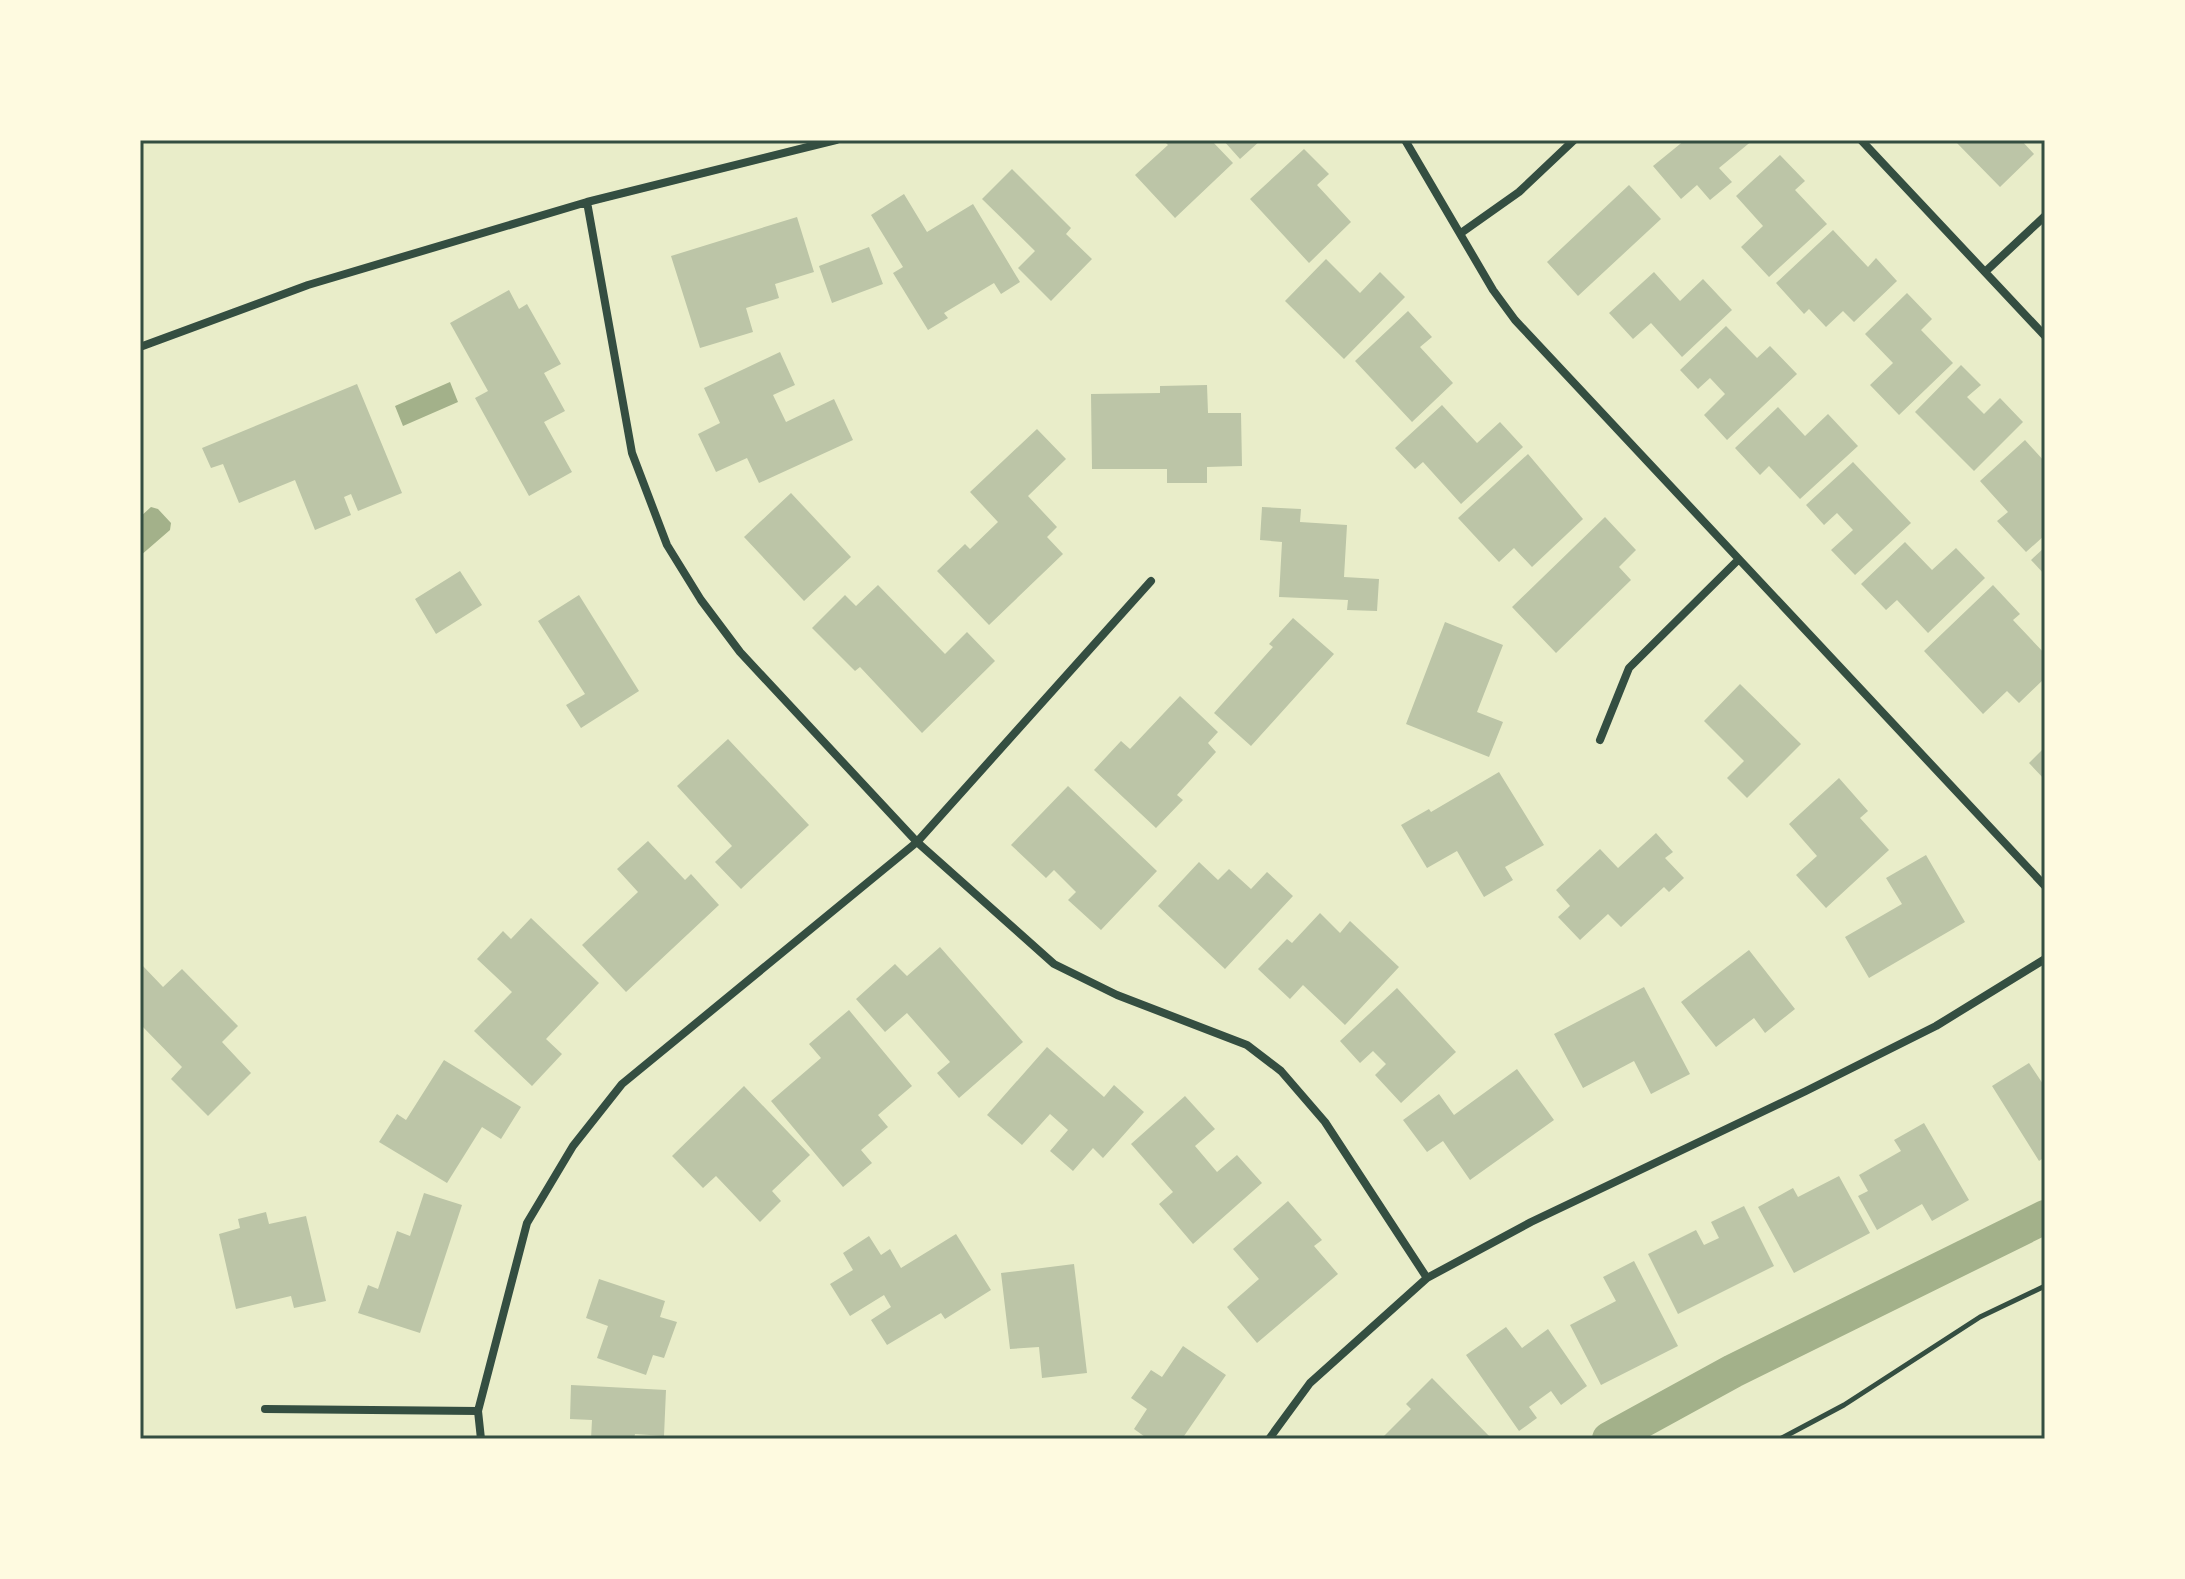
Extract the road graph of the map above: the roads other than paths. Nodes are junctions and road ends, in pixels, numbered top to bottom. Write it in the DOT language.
graph roads {
  1 [pos="836,140"];
  2 [pos="1405,140"];
  3 [pos="1574,140"];
  4 [pos="1861,140"];
  5 [pos="587,202"];
  6 [pos="2045,216"];
  7 [pos="1461,233"];
  8 [pos="1985,272"];
  9 [pos="2045,336"];
  10 [pos="140,347"];
  11 [pos="1738,560"];
  12 [pos="1151,581"];
  13 [pos="1600,740"];
  14 [pos="917,842"];
  15 [pos="2045,886"];
  16 [pos="2045,959"];
  17 [pos="1427,1278"];
  18 [pos="265,1409"];
  19 [pos="478,1411"];
  20 [pos="481,1439"];
  21 [pos="1269,1439"];
  1 -- 5 [label="street"];
  2 -- 7 [label="street"];
  3 -- 7 [label="street"];
  4 -- 8 [label="street"];
  5 -- 10 [label="street"];
  5 -- 14 [label="street"];
  6 -- 8 [label="street"];
  7 -- 11 [label="street"];
  8 -- 9 [label="street"];
  11 -- 13 [label="street"];
  11 -- 15 [label="street"];
  12 -- 14 [label="street"];
  14 -- 17 [label="street"];
  14 -- 19 [label="street"];
  16 -- 17 [label="street"];
  17 -- 21 [label="street"];
  18 -- 19 [label="street"];
  19 -- 20 [label="street"];
}
